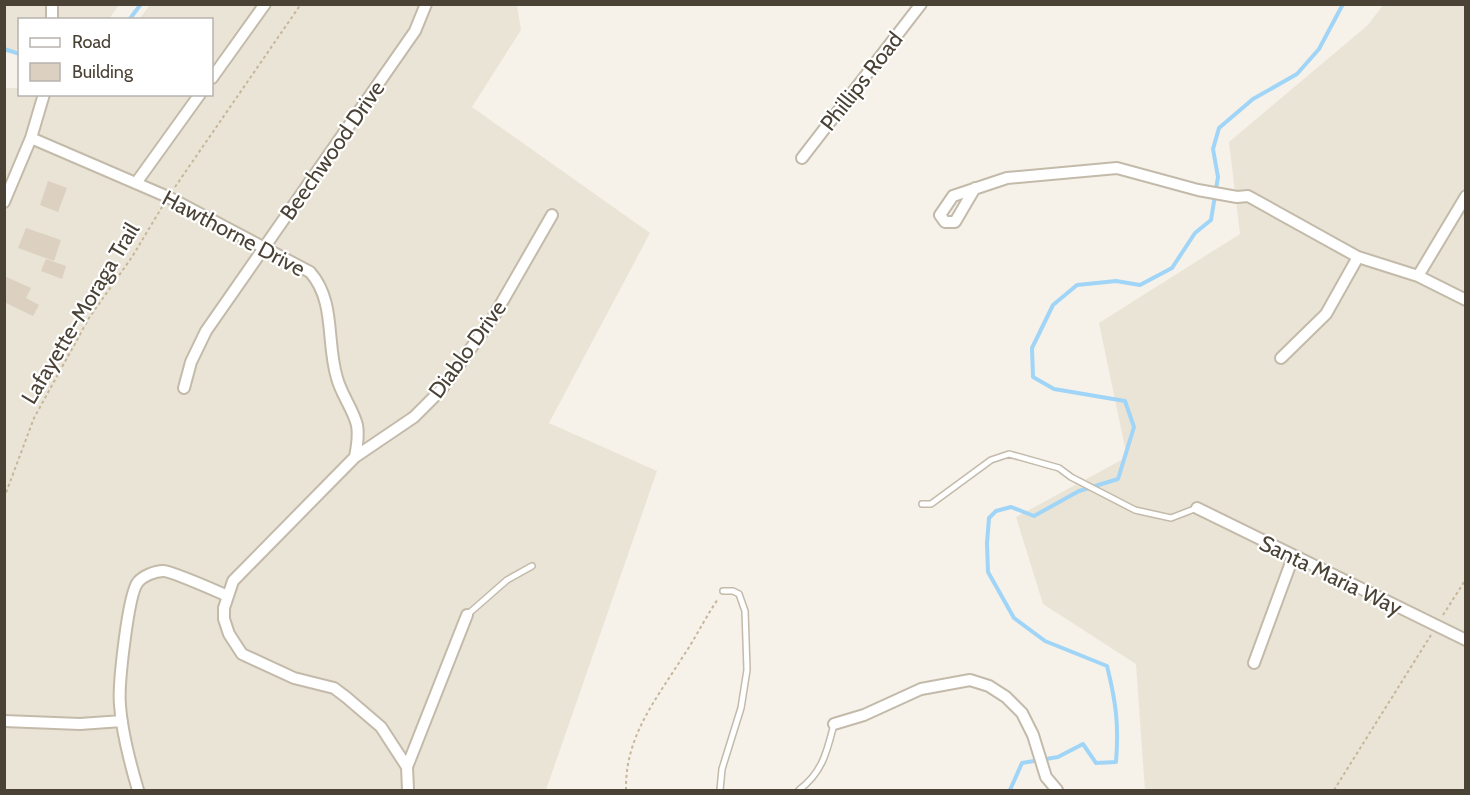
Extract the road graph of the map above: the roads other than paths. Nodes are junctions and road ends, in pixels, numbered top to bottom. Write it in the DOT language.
graph roads {
  1 [pos="265,4"];
  2 [pos="426,4"];
  3 [pos="921,4"];
  4 [pos="213,77"];
  5 [pos="43,96"];
  6 [pos="199,96"];
  7 [pos="31,138"];
  8 [pos="802,158"];
  9 [pos="135,183"];
  10 [pos="975,188"];
  11 [pos="1466,196"];
  12 [pos="4,202"];
  13 [pos="552,215"];
  14 [pos="265,248"];
  15 [pos="1358,257"];
  16 [pos="1418,276"];
  17 [pos="1466,300"];
  18 [pos="1281,358"];
  19 [pos="184,388"];
  20 [pos="355,458"];
  21 [pos="922,504"];
  22 [pos="1197,508"];
  23 [pos="1293,557"];
  24 [pos="532,566"];
  25 [pos="723,591"];
  26 [pos="228,596"];
  27 [pos="467,615"];
  28 [pos="1466,640"];
  29 [pos="1254,663"];
  30 [pos="4,721"];
  31 [pos="122,721"];
  32 [pos="834,723"];
  33 [pos="407,767"];
  34 [pos="138,790"];
  35 [pos="408,790"];
  36 [pos="720,790"];
  37 [pos="799,790"];
  38 [pos="1057,790"];
  1 -- 4 [label="street"];
  2 -- 14 [label="street, Beechwood Drive"];
  3 -- 8 [label="street, Phillips Road"];
  5 -- 7 [label="street"];
  6 -- 9 [label="street"];
  7 -- 9 [label="street, Hawthorne Drive"];
  7 -- 12 [label="street"];
  9 -- 14 [label="street, Hawthorne Drive"];
  10 -- 15 [label="street"];
  11 -- 16 [label="street"];
  13 -- 20 [label="street, Diablo Drive"];
  14 -- 19 [label="street, Beechwood Drive"];
  14 -- 20 [label="street, Hawthorne Drive"];
  15 -- 16 [label="street"];
  15 -- 18 [label="street"];
  16 -- 17 [label="street"];
  20 -- 26 [label="street"];
  21 -- 22 [label="lane"];
  22 -- 23 [label="street, Santa Maria Way"];
  23 -- 28 [label="street, Santa Maria Way"];
  23 -- 29 [label="street"];
  24 -- 27 [label="lane"];
  25 -- 36 [label="lane"];
  26 -- 31 [label="street"];
  26 -- 33 [label="street"];
  27 -- 33 [label="street"];
  30 -- 31 [label="street"];
  31 -- 34 [label="street"];
  32 -- 37 [label="lane"];
  32 -- 38 [label="street"];
  33 -- 35 [label="street"];
}
